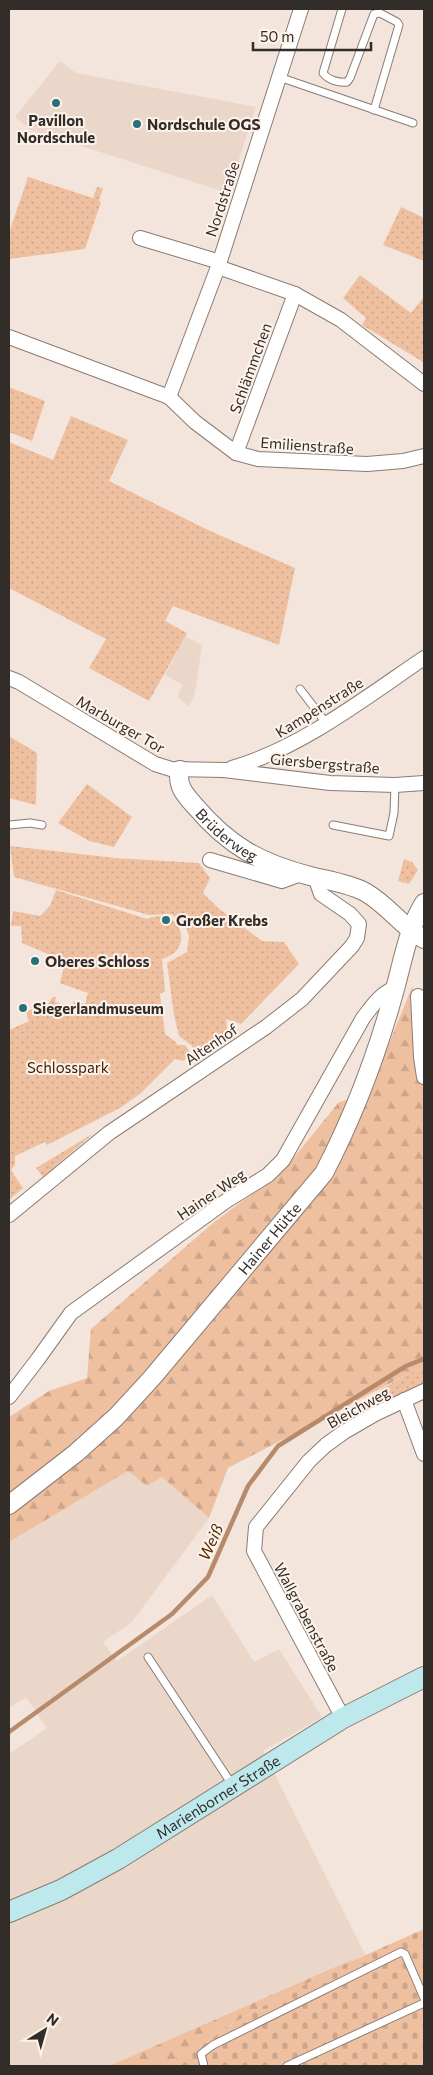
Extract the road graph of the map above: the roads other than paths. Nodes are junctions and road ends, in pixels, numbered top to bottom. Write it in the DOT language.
graph roads {
  1 [pos="301,9"];
  2 [pos="342,9"];
  3 [pos="279,77"];
  4 [pos="374,110"];
  5 [pos="413,123"];
  6 [pos="140,238"];
  7 [pos="219,264"];
  8 [pos="295,294"];
  9 [pos="9,337"];
  10 [pos="424,384"];
  11 [pos="169,397"];
  12 [pos="236,453"];
  13 [pos="424,456"];
  14 [pos="424,658"];
  15 [pos="9,678"];
  16 [pos="300,689"];
  17 [pos="326,723"];
  18 [pos="180,770"];
  19 [pos="224,770"];
  20 [pos="424,783"];
  21 [pos="395,785"];
  22 [pos="9,825"];
  23 [pos="42,825"];
  24 [pos="333,825"];
  25 [pos="210,860"];
  26 [pos="308,876"];
  27 [pos="424,903"];
  28 [pos="418,936"];
  29 [pos="395,988"];
  30 [pos="418,996"];
  31 [pos="424,1077"];
  32 [pos="9,1215"];
  33 [pos="424,1391"];
  34 [pos="9,1396"];
  35 [pos="404,1400"];
  36 [pos="424,1454"];
  37 [pos="9,1505"];
  38 [pos="256,1528"];
  39 [pos="148,1657"];
  40 [pos="424,1677"];
  41 [pos="342,1718"];
  42 [pos="234,1787"];
  43 [pos="9,1912"];
  44 [pos="424,1998"];
  45 [pos="424,2004"];
  46 [pos="204,2066"];
  47 [pos="288,2066"];
  1 -- 3 [label="street, Nordstraße"];
  2 -- 4 [label="lane"];
  3 -- 4 [label="lane"];
  3 -- 7 [label="street, Nordstraße"];
  4 -- 5 [label="lane"];
  6 -- 7 [label="street"];
  7 -- 8 [label="street"];
  7 -- 11 [label="street, Nordstraße"];
  8 -- 10 [label="street"];
  8 -- 12 [label="street, Schlämmchen"];
  9 -- 11 [label="street, Emilienstraße"];
  11 -- 12 [label="street, Emilienstraße"];
  12 -- 13 [label="street, Emilienstraße"];
  14 -- 17 [label="street, Kampenstraße"];
  15 -- 18 [label="street, Marburger Tor"];
  16 -- 17 [label="lane"];
  17 -- 19 [label="street, Kampenstraße"];
  18 -- 19 [label="street, Marburger Tor"];
  18 -- 26 [label="street, Brüderweg"];
  19 -- 21 [label="street, Giersbergstraße"];
  20 -- 21 [label="street, Giersbergstraße"];
  21 -- 24 [label="lane"];
  22 -- 23 [label="lane"];
  25 -- 26 [label="street, Brüderweg"];
  26 -- 28 [label="street, Brüderweg"];
  26 -- 32 [label="street, Altenhof"];
  27 -- 28 [label="street, Hainer Hütte"];
  28 -- 29 [label="street, Hainer Hütte"];
  29 -- 34 [label="street, Hainer Weg"];
  29 -- 37 [label="street, Hainer Hütte"];
  30 -- 31 [label="street"];
  33 -- 35 [label="street, Bleichweg"];
  35 -- 36 [label="street"];
  35 -- 38 [label="street, Bleichweg"];
  38 -- 41 [label="street, Wallgrabenstraße"];
  39 -- 42 [label="lane"];
  40 -- 41 [label="main road, Marienborner Straße"];
  41 -- 42 [label="main road, Marienborner Straße"];
  42 -- 43 [label="main road, Marienborner Straße"];
  44 -- 46 [label="lane"];
  45 -- 47 [label="lane"];
}
